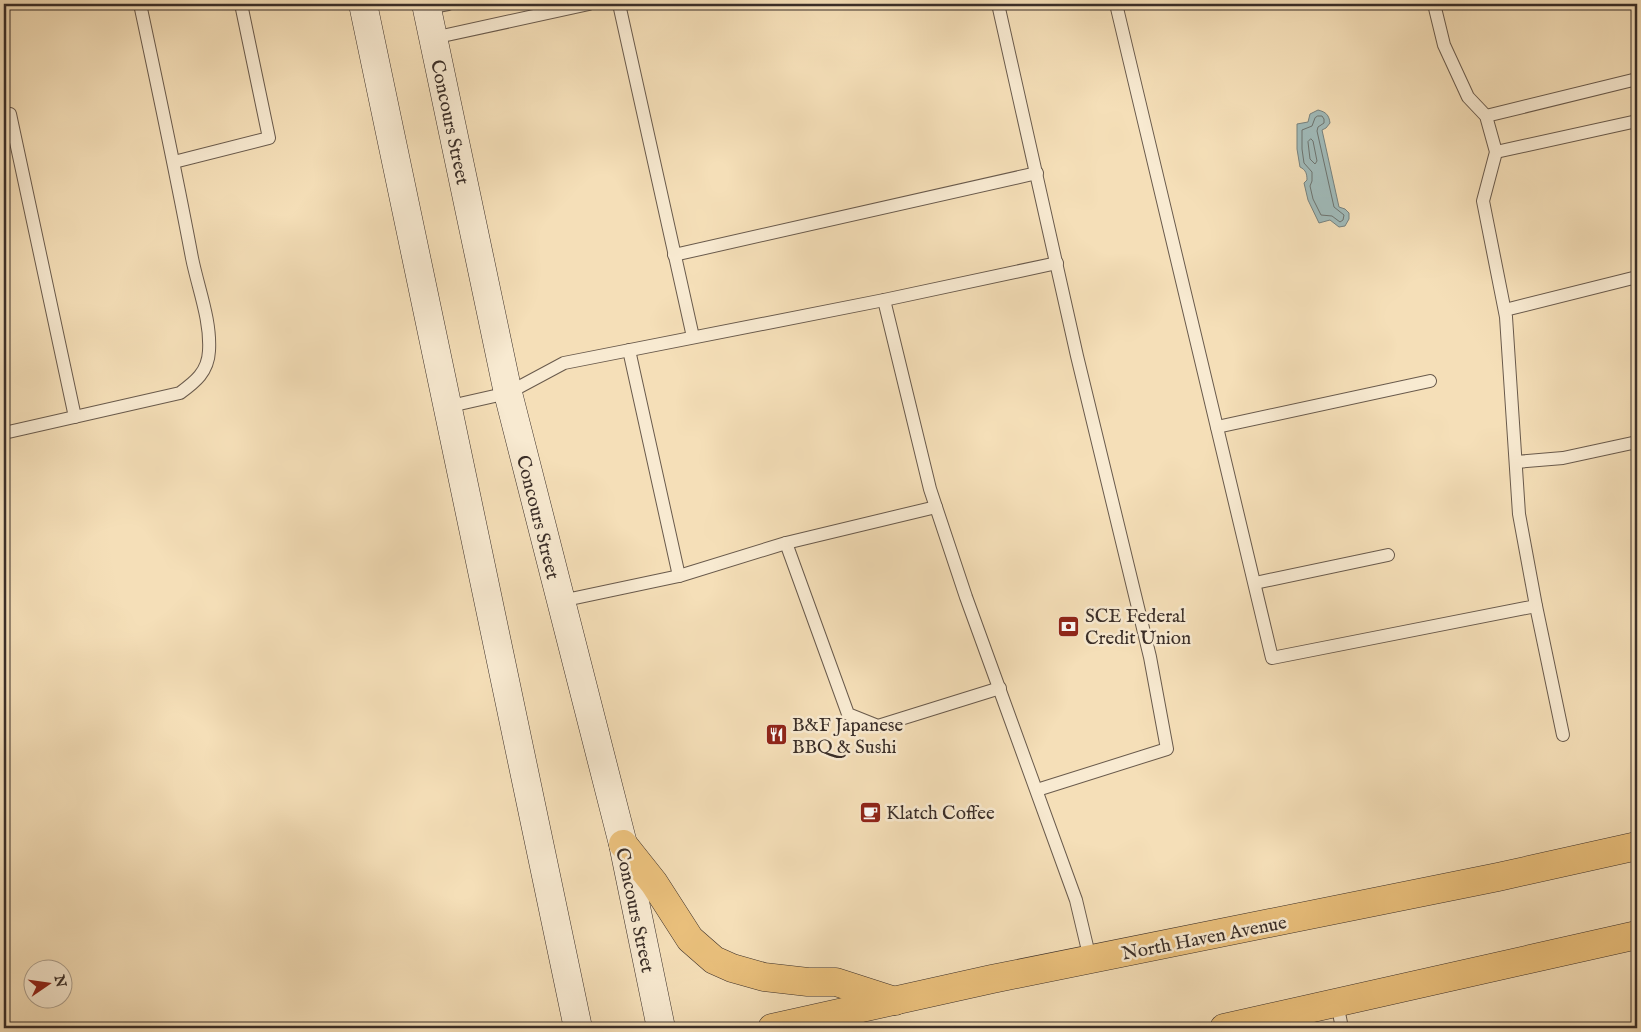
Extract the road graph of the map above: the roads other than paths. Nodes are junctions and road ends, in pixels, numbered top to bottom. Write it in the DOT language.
graph roads {
  1 [pos="140,4"];
  2 [pos="241,4"];
  3 [pos="363,4"];
  4 [pos="589,4"];
  5 [pos="619,4"];
  6 [pos="998,4"];
  7 [pos="1116,4"];
  8 [pos="1434,4"];
  9 [pos="434,5"];
  10 [pos="433,38"];
  11 [pos="1637,80"];
  12 [pos="4,115"];
  13 [pos="1486,116"];
  14 [pos="1637,121"];
  15 [pos="1496,152"];
  16 [pos="174,162"];
  17 [pos="1036,173"];
  18 [pos="674,255"];
  19 [pos="1057,263"];
  20 [pos="1637,277"];
  21 [pos="884,300"];
  22 [pos="1505,310"];
  23 [pos="693,337"];
  24 [pos="629,350"];
  25 [pos="1430,381"];
  26 [pos="508,393"];
  27 [pos="446,407"];
  28 [pos="75,417"];
  29 [pos="1217,427"];
  30 [pos="4,433"];
  31 [pos="1637,442"];
  32 [pos="1516,462"];
  33 [pos="936,507"];
  34 [pos="786,543"];
  35 [pos="1388,555"];
  36 [pos="679,576"];
  37 [pos="1255,583"];
  38 [pos="561,601"];
  39 [pos="1536,606"];
  40 [pos="1000,688"];
  41 [pos="1563,736"];
  42 [pos="1037,790"];
  43 [pos="623,844"];
  44 [pos="1637,846"];
  45 [pos="1637,935"];
  46 [pos="1090,959"];
  47 [pos="896,1001"];
  48 [pos="1340,1016"];
  49 [pos="578,1028"];
  50 [pos="661,1028"];
  51 [pos="772,1028"];
  52 [pos="1224,1028"];
  1 -- 16 [label="lane"];
  2 -- 16 [label="lane"];
  3 -- 27 [label="street"];
  4 -- 10 [label="lane"];
  5 -- 18 [label="lane"];
  6 -- 17 [label="lane"];
  7 -- 29 [label="lane"];
  8 -- 13 [label="lane"];
  9 -- 10 [label="street, Concours Street"];
  10 -- 26 [label="street, Concours Street"];
  11 -- 13 [label="lane"];
  12 -- 28 [label="lane"];
  13 -- 15 [label="lane"];
  14 -- 15 [label="lane"];
  15 -- 22 [label="lane"];
  16 -- 28 [label="lane"];
  17 -- 18 [label="lane"];
  17 -- 19 [label="lane"];
  18 -- 23 [label="lane"];
  19 -- 21 [label="lane"];
  19 -- 42 [label="lane"];
  20 -- 22 [label="lane"];
  21 -- 23 [label="lane"];
  21 -- 33 [label="lane"];
  22 -- 32 [label="lane"];
  23 -- 24 [label="lane"];
  24 -- 26 [label="lane"];
  24 -- 36 [label="lane"];
  25 -- 29 [label="lane"];
  26 -- 27 [label="lane"];
  26 -- 38 [label="street, Concours Street"];
  27 -- 49 [label="street"];
  28 -- 30 [label="lane"];
  29 -- 37 [label="lane"];
  31 -- 32 [label="lane"];
  32 -- 39 [label="lane"];
  33 -- 34 [label="lane"];
  33 -- 40 [label="lane"];
  34 -- 36 [label="lane"];
  34 -- 40 [label="lane"];
  35 -- 37 [label="lane"];
  36 -- 38 [label="lane"];
  37 -- 39 [label="lane"];
  38 -- 43 [label="street, Concours Street"];
  39 -- 41 [label="lane"];
  40 -- 42 [label="lane"];
  42 -- 46 [label="lane"];
  43 -- 47 [label="main road"];
  43 -- 50 [label="street, Concours Street"];
  44 -- 46 [label="main road, North Haven Avenue"];
  45 -- 48 [label="main road"];
  46 -- 47 [label="main road, North Haven Avenue"];
  47 -- 51 [label="main road, North Haven Avenue"];
  48 -- 52 [label="main road"];
}
